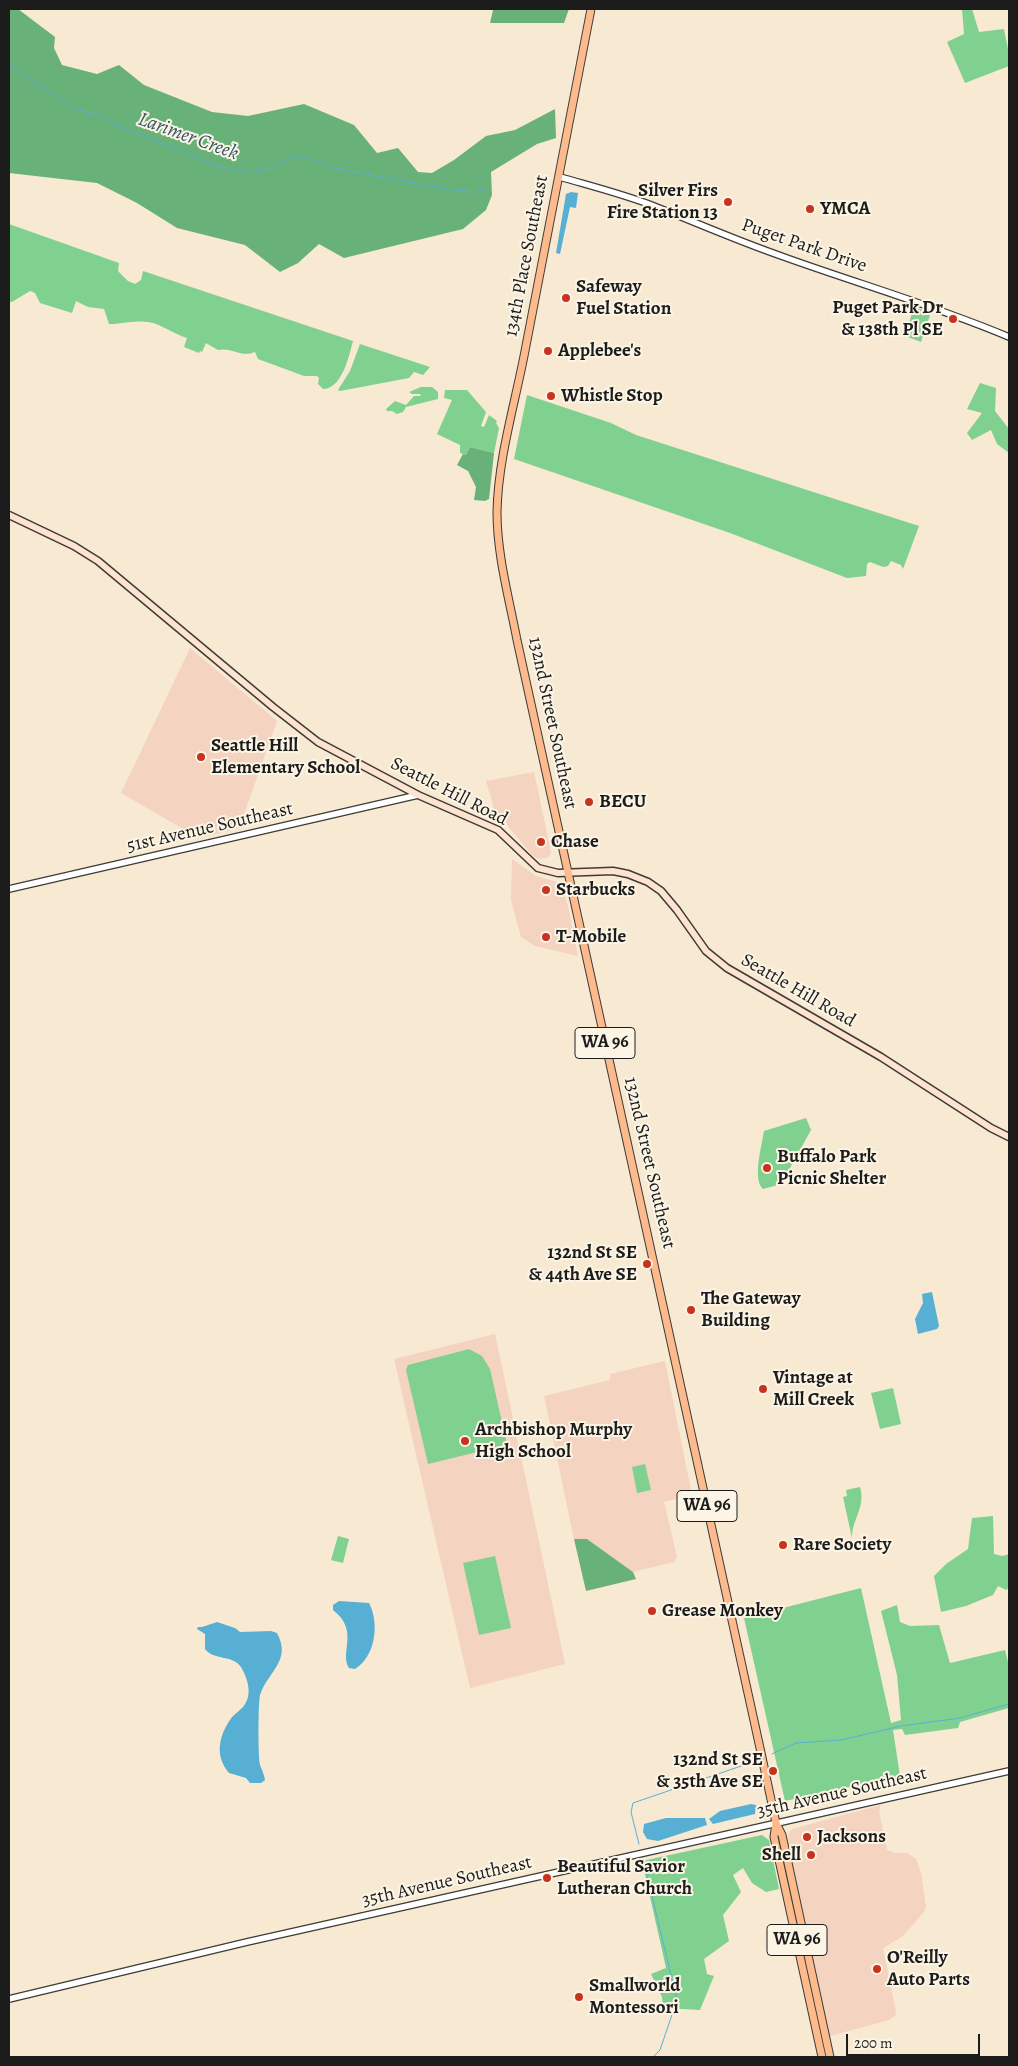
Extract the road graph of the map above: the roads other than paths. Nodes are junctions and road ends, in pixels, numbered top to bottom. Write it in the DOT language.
graph roads {
  1 [pos="591,9"];
  2 [pos="560,177"];
  3 [pos="1009,337"];
  4 [pos="497,509"];
  5 [pos="9,515"];
  6 [pos="418,795"];
  7 [pos="569,873"];
  8 [pos="9,888"];
  9 [pos="1009,1137"];
  10 [pos="1009,1772"];
  11 [pos="776,1823"];
  12 [pos="791,1915"];
  13 [pos="800,1954"];
  14 [pos="808,1956"];
  15 [pos="815,1987"];
  16 [pos="9,1999"];
  17 [pos="813,2014"];
  18 [pos="829,2054"];
  19 [pos="822,2057"];
  1 -- 2 [label="main road, 134th Place Southeast"];
  2 -- 3 [label="street, Puget Park Drive"];
  2 -- 4 [label="main road, 134th Place Southeast"];
  4 -- 7 [label="main road, 132nd Street Southeast"];
  5 -- 6 [label="main road, Seattle Hill Road"];
  6 -- 7 [label="main road, Seattle Hill Road"];
  6 -- 8 [label="street, 51st Avenue Southeast"];
  7 -- 9 [label="main road, Seattle Hill Road"];
  7 -- 11 [label="main road, 132nd Street Southeast / WA 96"];
  10 -- 11 [label="street, 35th Avenue Southeast"];
  11 -- 12 [label="main road, 132nd Street Southeast / WA 96"];
  11 -- 14 [label="main road, 132nd Street Southeast / WA 96"];
  11 -- 16 [label="street, 35th Avenue Southeast"];
  12 -- 13 [label="main road, 132nd Street Southeast / WA 96"];
  12 -- 14 [label="main road"];
  13 -- 15 [label="main road"];
  13 -- 17 [label="main road, 132nd Street Southeast / WA 96"];
  14 -- 15 [label="main road, 132nd Street Southeast / WA 96"];
  15 -- 18 [label="main road, 132nd Street Southeast / WA 96"];
  17 -- 18 [label="main road"];
  17 -- 19 [label="main road, 132nd Street Southeast / WA 96"];
}
